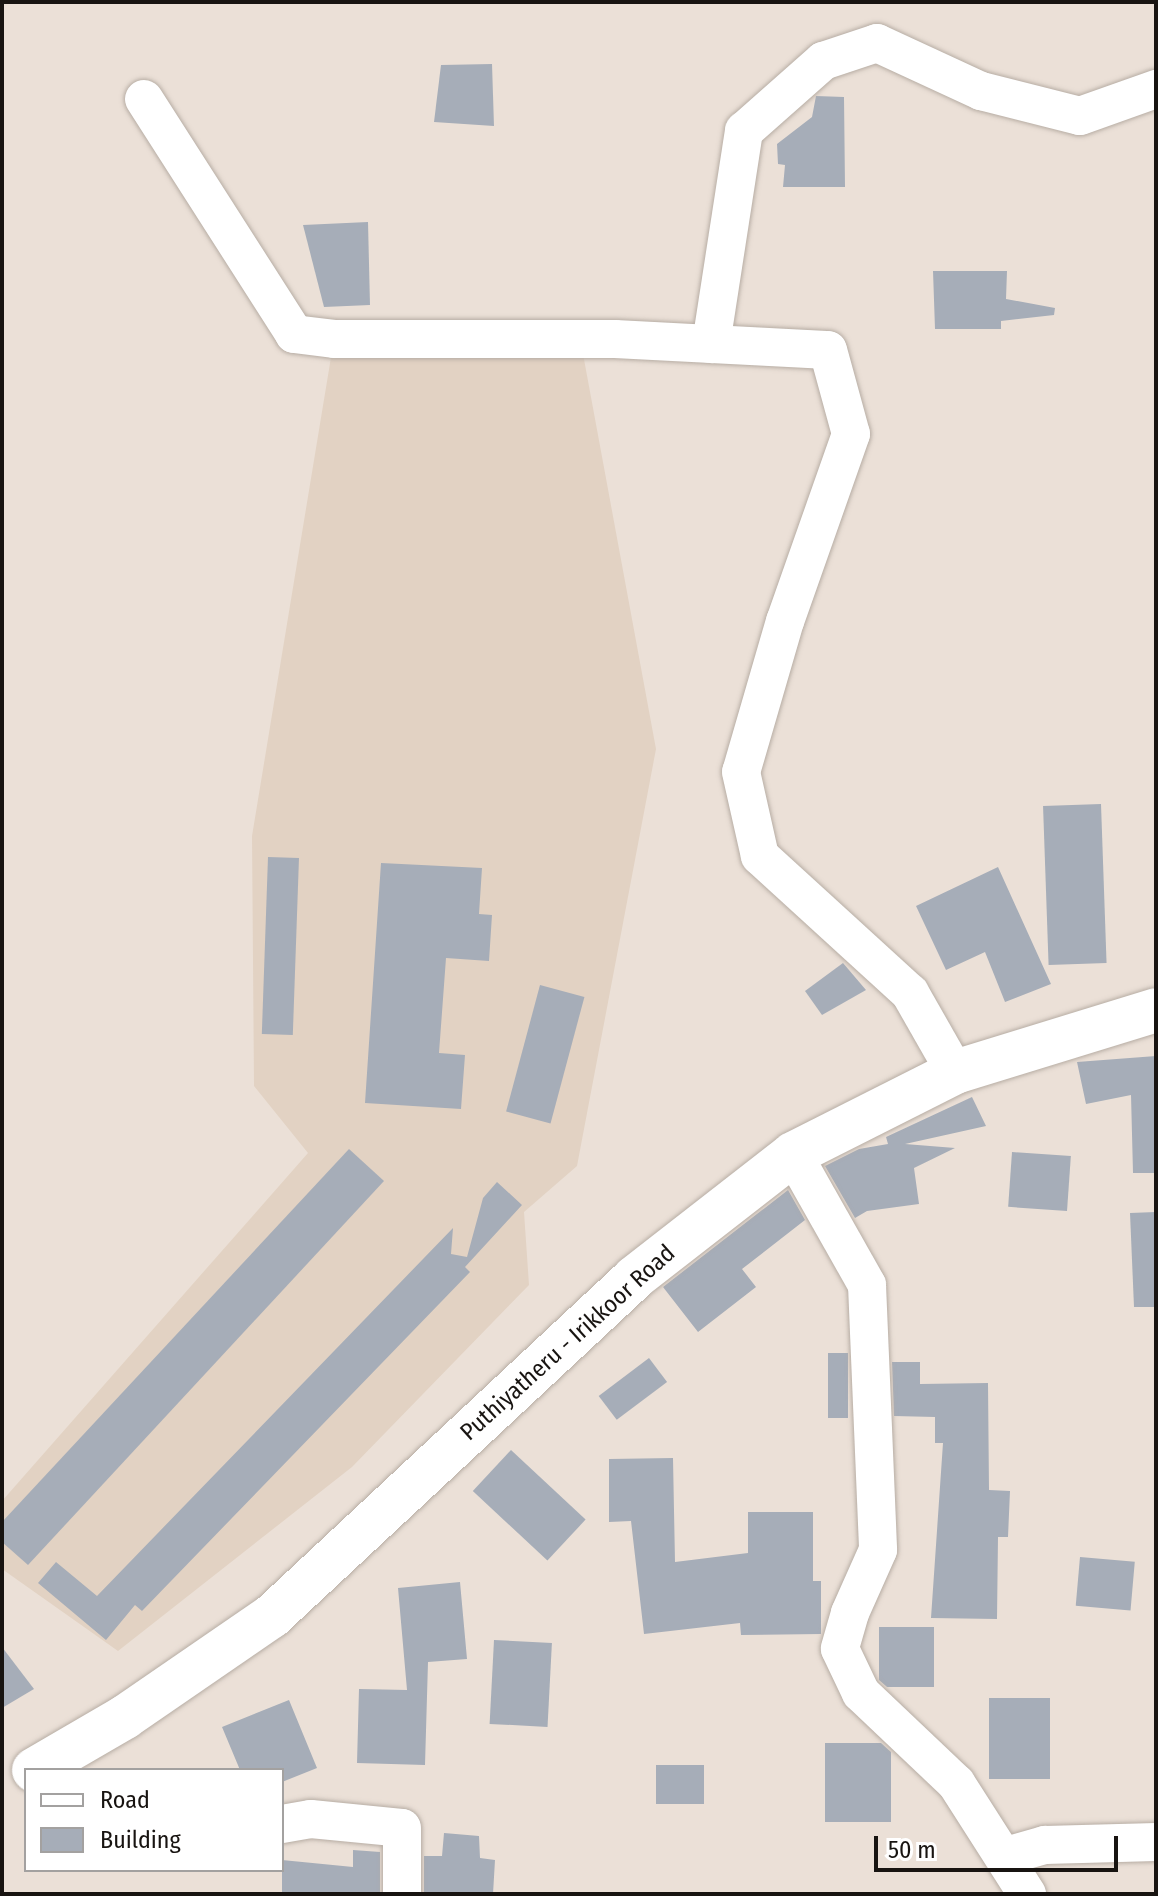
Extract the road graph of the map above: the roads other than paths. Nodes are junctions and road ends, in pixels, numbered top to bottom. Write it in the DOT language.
graph roads {
  1 [pos="1156,89"];
  2 [pos="144,99"];
  3 [pos="711,344"];
  4 [pos="1156,1010"];
  5 [pos="955,1072"];
  6 [pos="793,1154"];
  7 [pos="39,1768"];
  8 [pos="284,1824"];
  9 [pos="1156,1842"];
  10 [pos="1006,1856"];
  11 [pos="402,1894"];
  12 [pos="1027,1894"];
  1 -- 3 [label="street"];
  2 -- 3 [label="street"];
  3 -- 5 [label="street"];
  4 -- 5 [label="main road, Puthiyatheru - Irikkoor Road"];
  5 -- 6 [label="main road, Puthiyatheru - Irikkoor Road"];
  6 -- 7 [label="main road, Puthiyatheru - Irikkoor Road"];
  6 -- 10 [label="street"];
  8 -- 11 [label="street"];
  9 -- 10 [label="street"];
  10 -- 12 [label="street"];
}
